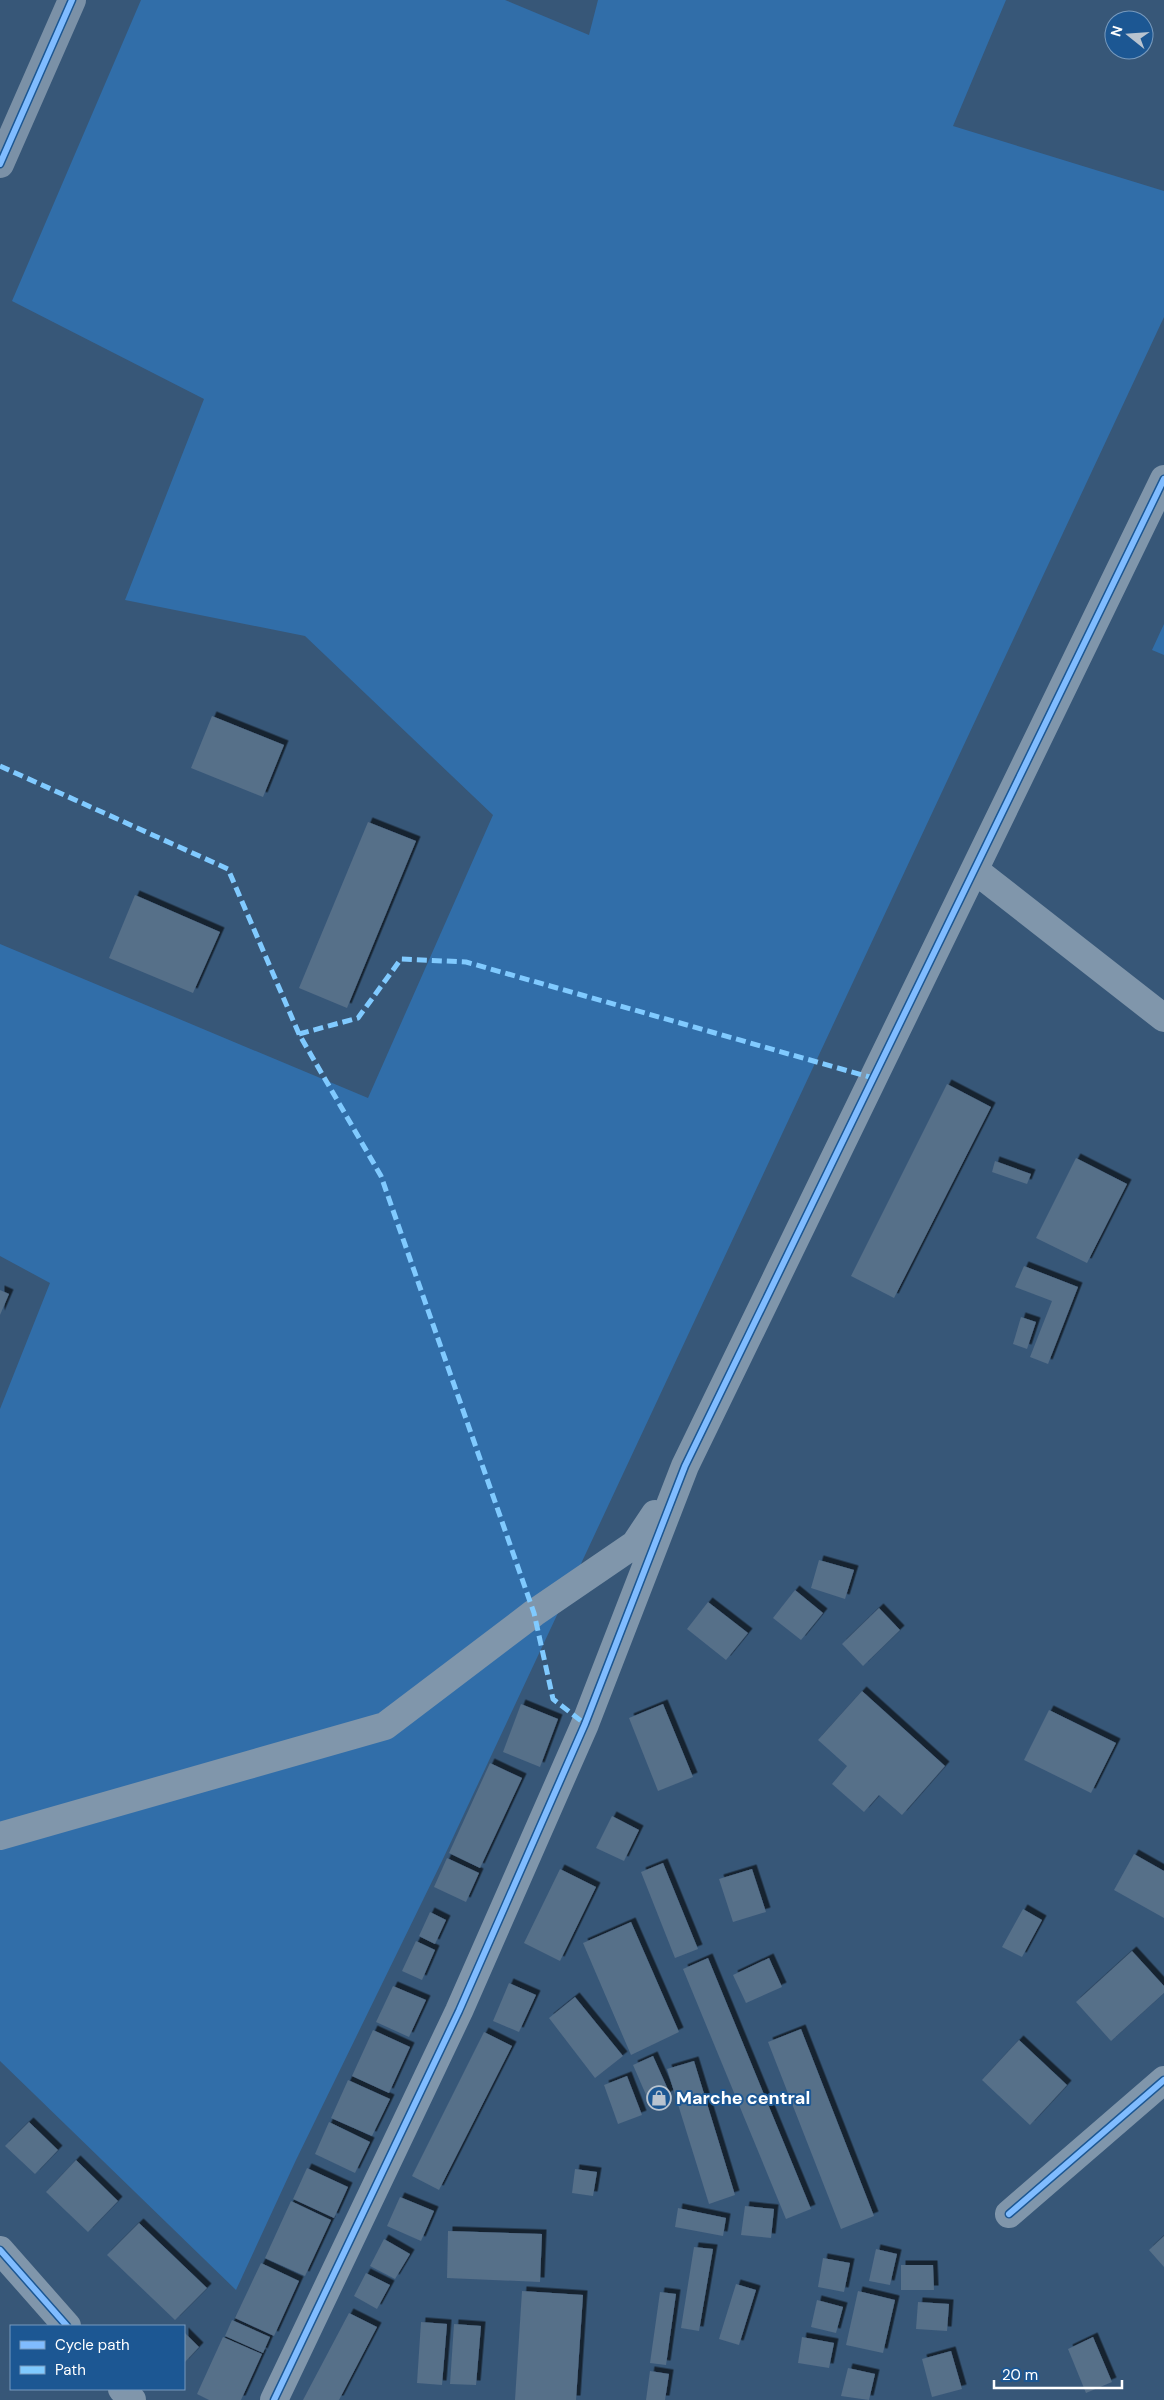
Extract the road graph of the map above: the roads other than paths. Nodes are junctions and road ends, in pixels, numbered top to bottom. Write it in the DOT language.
graph roads {
  1 [pos="72,0"];
  2 [pos="0,164"];
  3 [pos="1164,479"];
  4 [pos="976,871"];
  5 [pos="1164,1018"];
  6 [pos="685,1466"];
  7 [pos="0,1836"];
  8 [pos="1164,2080"];
  9 [pos="1008,2214"];
  10 [pos="0,2250"];
  11 [pos="66,2325"];
  12 [pos="123,2390"];
  13 [pos="132,2400"];
  14 [pos="274,2400"];
  1 -- 2 [label="street"];
  3 -- 4 [label="street"];
  4 -- 5 [label="street"];
  4 -- 6 [label="street"];
  6 -- 7 [label="street"];
  6 -- 14 [label="street"];
  8 -- 9 [label="street"];
  10 -- 11 [label="street"];
  12 -- 13 [label="street"];
}
